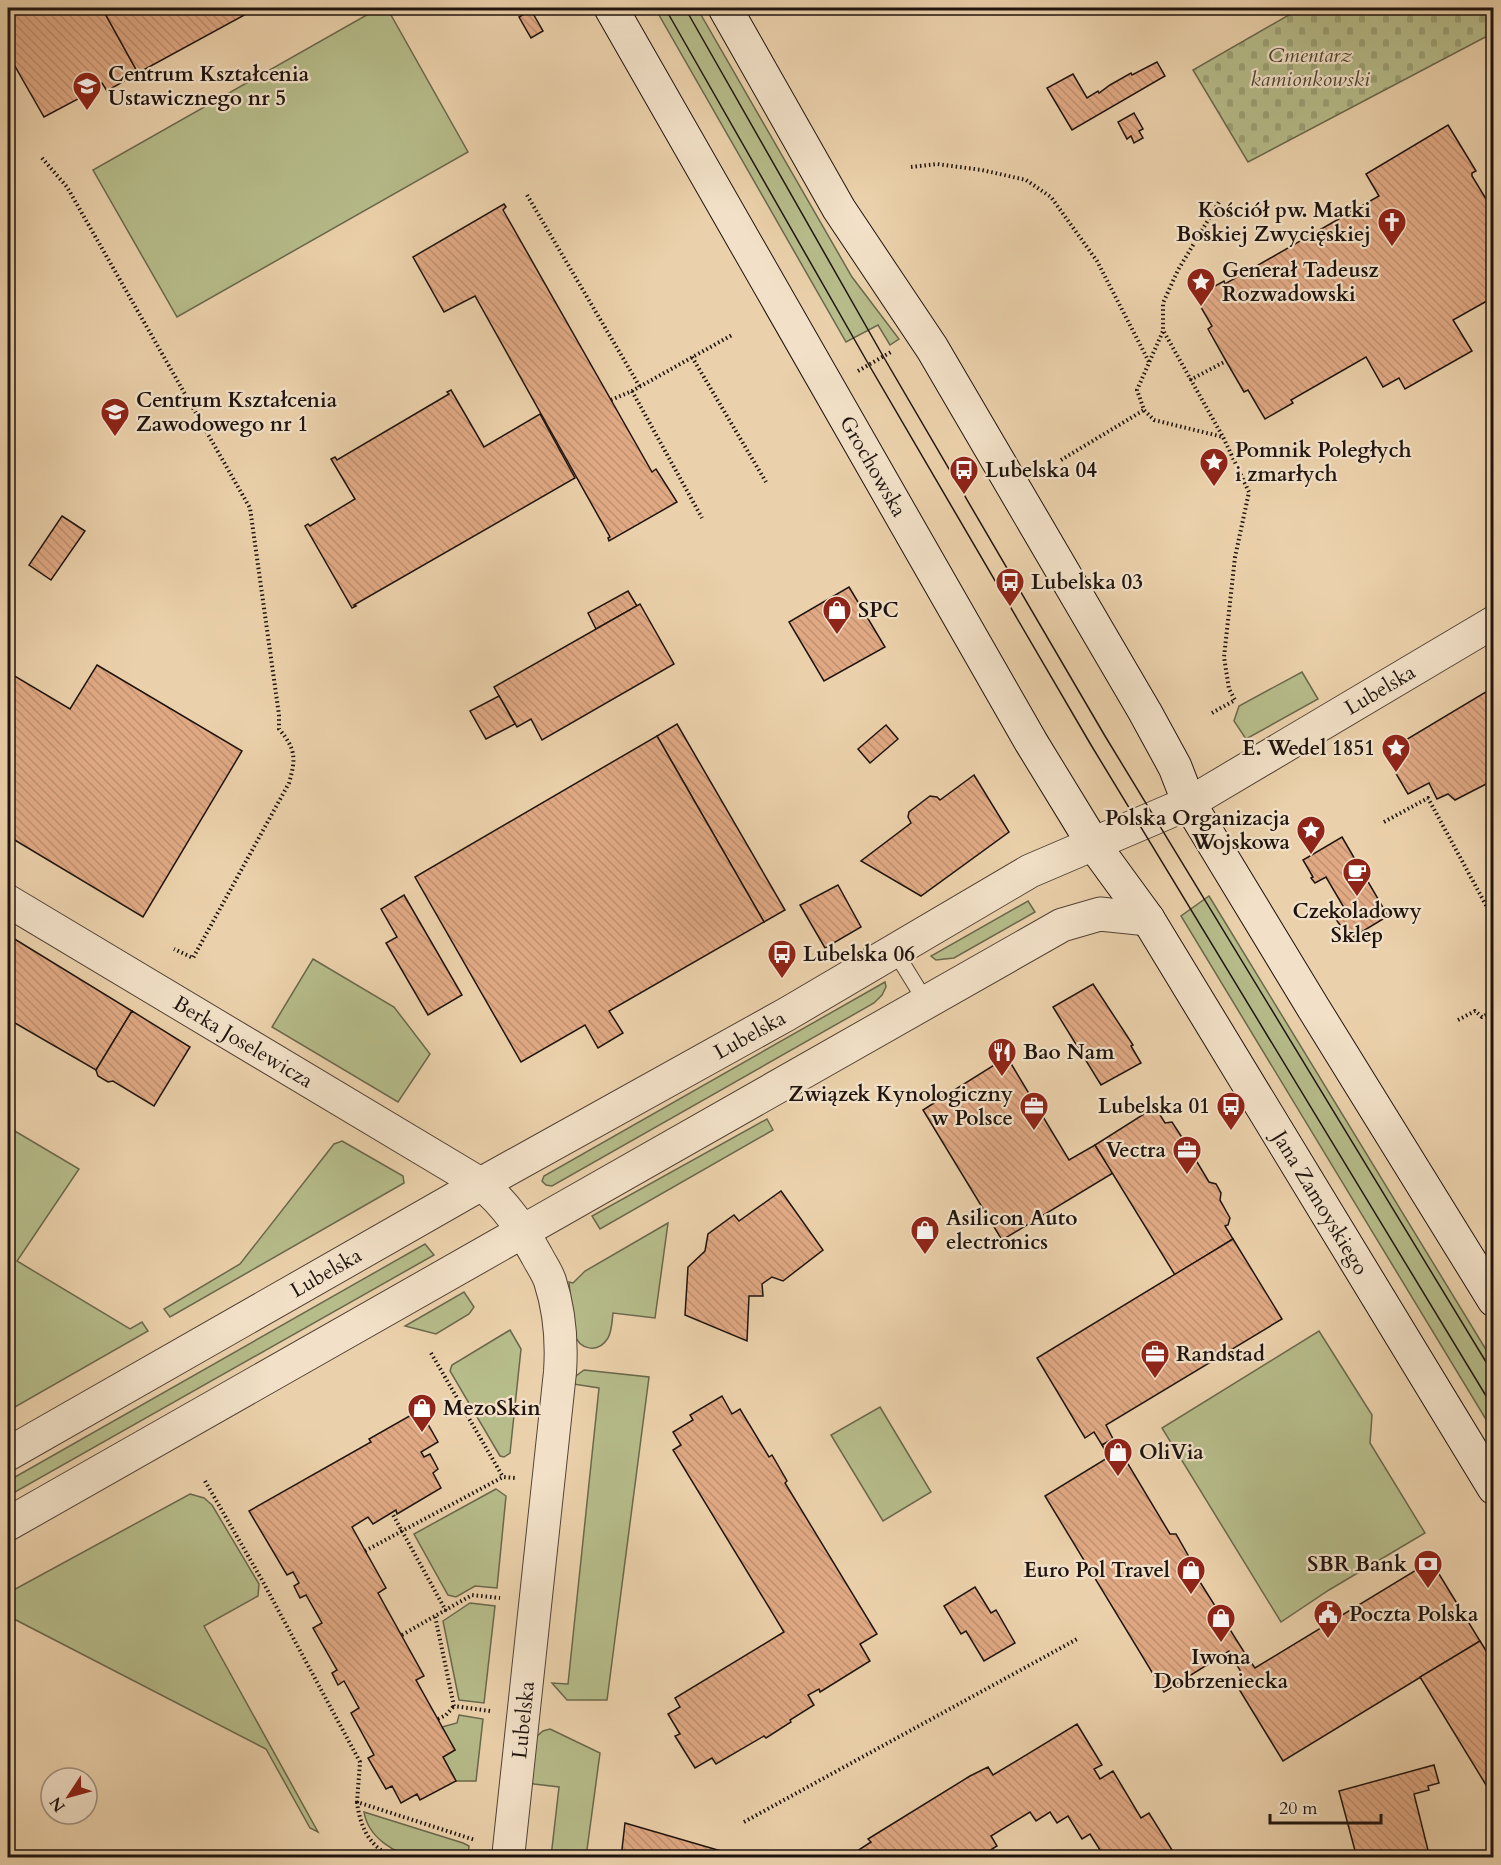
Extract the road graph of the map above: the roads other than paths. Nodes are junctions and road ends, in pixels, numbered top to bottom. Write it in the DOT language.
graph roads {
  1 [pos="611,8"];
  2 [pos="725,8"];
  3 [pos="1494,622"];
  4 [pos="1190,803"];
  5 [pos="1094,845"];
  6 [pos="8,901"];
  7 [pos="1148,919"];
  8 [pos="894,950"];
  9 [pos="926,1002"];
  10 [pos="481,1184"];
  11 [pos="523,1231"];
  12 [pos="1494,1300"];
  13 [pos="8,1454"];
  14 [pos="1494,1488"];
  15 [pos="8,1524"];
  16 [pos="508,1857"];
  1 -- 5 [label="main road, Grochowska"];
  2 -- 4 [label="main road"];
  3 -- 4 [label="street, Lubelska"];
  4 -- 5 [label="main road, Lubelska"];
  4 -- 12 [label="main road"];
  5 -- 7 [label="main road, Grochowska"];
  5 -- 8 [label="main road, Lubelska"];
  6 -- 10 [label="street, Berka Joselewicza"];
  7 -- 9 [label="main road"];
  7 -- 14 [label="main road, Jana Zamoyskiego"];
  8 -- 9 [label="lane"];
  8 -- 10 [label="main road, Lubelska"];
  9 -- 11 [label="main road"];
  10 -- 11 [label="street, Berka Joselewicza"];
  10 -- 13 [label="main road, Lubelska"];
  11 -- 15 [label="main road"];
  11 -- 16 [label="street, Lubelska"];
}
